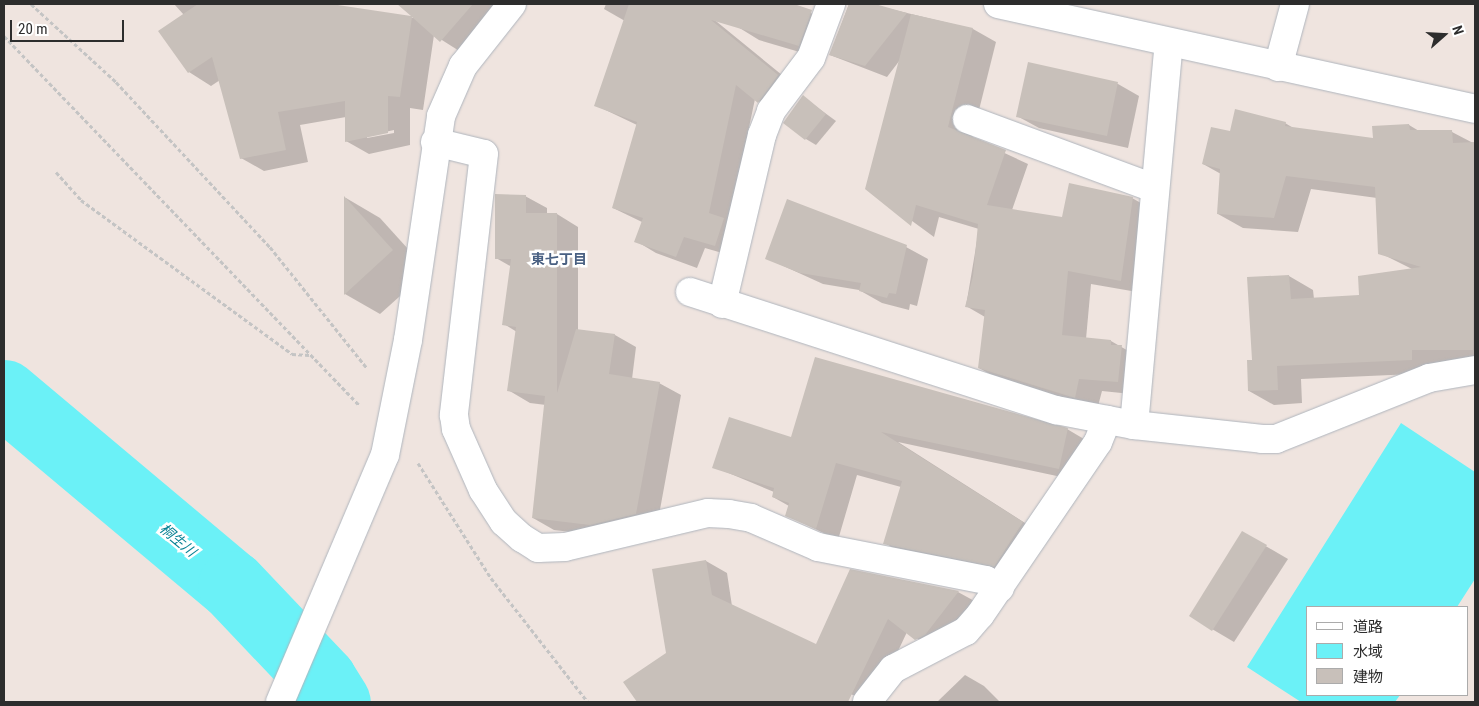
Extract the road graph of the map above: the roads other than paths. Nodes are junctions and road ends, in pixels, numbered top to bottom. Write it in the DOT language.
graph roads {
  1 [pos="512,4"];
  2 [pos="831,4"];
  3 [pos="998,4"];
  4 [pos="1295,4"];
  5 [pos="1169,44"];
  6 [pos="1278,67"];
  7 [pos="1475,109"];
  8 [pos="967,119"];
  9 [pos="434,142"];
  10 [pos="1154,188"];
  11 [pos="690,292"];
  12 [pos="722,304"];
  13 [pos="1475,370"];
  14 [pos="1107,420"];
  15 [pos="1134,425"];
  16 [pos="1000,588"];
  17 [pos="280,702"];
  18 [pos="867,702"];
  1 -- 9 [label="street"];
  2 -- 12 [label="street"];
  3 -- 5 [label="street"];
  4 -- 6 [label="street"];
  5 -- 6 [label="street"];
  5 -- 10 [label="street"];
  6 -- 7 [label="street"];
  8 -- 10 [label="street"];
  9 -- 16 [label="street"];
  9 -- 17 [label="street"];
  10 -- 15 [label="street"];
  11 -- 12 [label="street"];
  12 -- 14 [label="street"];
  13 -- 15 [label="street"];
  14 -- 15 [label="street"];
  14 -- 16 [label="street"];
  16 -- 18 [label="street"];
}
